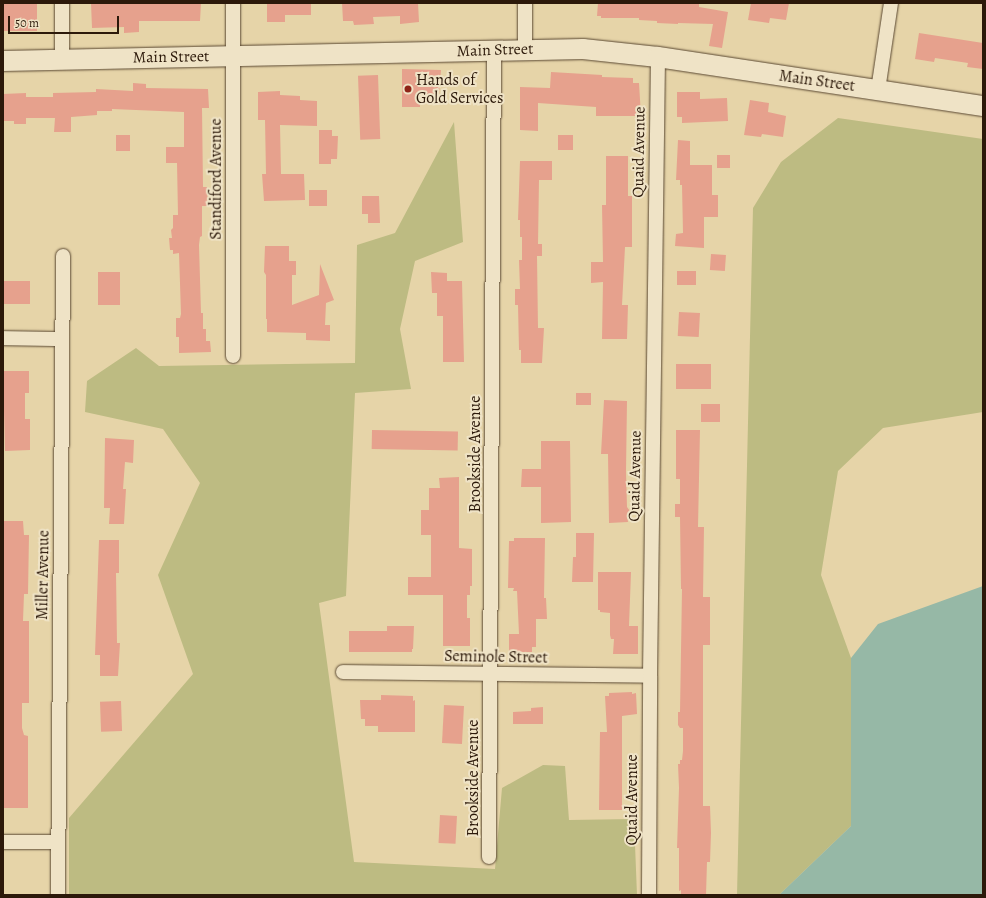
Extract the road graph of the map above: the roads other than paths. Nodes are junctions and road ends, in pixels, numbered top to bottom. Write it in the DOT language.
graph roads {
  1 [pos="62,3"];
  2 [pos="233,3"];
  3 [pos="525,3"];
  4 [pos="891,3"];
  5 [pos="525,49"];
  6 [pos="494,50"];
  7 [pos="233,56"];
  8 [pos="658,58"];
  9 [pos="62,60"];
  10 [pos="3,61"];
  11 [pos="878,90"];
  12 [pos="983,106"];
  13 [pos="63,256"];
  14 [pos="3,338"];
  15 [pos="62,339"];
  16 [pos="233,356"];
  17 [pos="343,672"];
  18 [pos="490,674"];
  19 [pos="650,676"];
  20 [pos="3,842"];
  21 [pos="58,842"];
  22 [pos="490,857"];
  23 [pos="58,895"];
  24 [pos="649,895"];
  1 -- 9 [label="street"];
  2 -- 7 [label="street, Standiford Avenue"];
  3 -- 5 [label="street"];
  4 -- 11 [label="street"];
  5 -- 6 [label="main road, Main Street"];
  5 -- 8 [label="main road, Main Street"];
  6 -- 7 [label="main road, Main Street"];
  6 -- 18 [label="street, Brookside Avenue"];
  7 -- 9 [label="main road, Main Street"];
  7 -- 16 [label="street, Standiford Avenue"];
  8 -- 11 [label="main road, Main Street"];
  8 -- 19 [label="street, Quaid Avenue"];
  9 -- 10 [label="main road, Main Street"];
  11 -- 12 [label="main road, Main Street"];
  13 -- 15 [label="street, Miller Avenue"];
  14 -- 15 [label="street"];
  15 -- 21 [label="street, Miller Avenue"];
  17 -- 18 [label="street, Seminole Street"];
  18 -- 19 [label="street, Seminole Street"];
  18 -- 22 [label="street, Brookside Avenue"];
  19 -- 24 [label="street, Quaid Avenue"];
  20 -- 21 [label="street"];
  21 -- 23 [label="street, Miller Avenue"];
}
